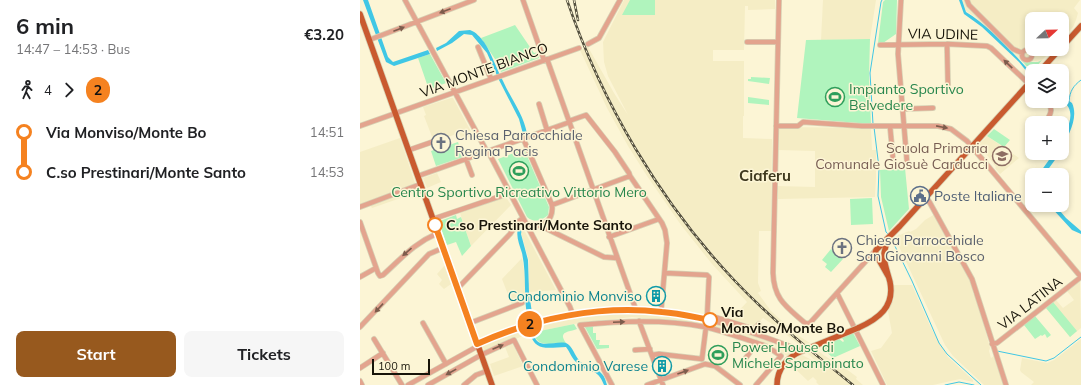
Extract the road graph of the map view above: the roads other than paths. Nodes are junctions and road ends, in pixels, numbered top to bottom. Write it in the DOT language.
graph roads {
  1 [pos="405,0"];
  2 [pos="474,0"];
  3 [pos="523,0"];
  4 [pos="620,0"];
  5 [pos="779,0"];
  6 [pos="901,0"];
  7 [pos="966,0"];
  8 [pos="360,14"];
  9 [pos="417,22"];
  10 [pos="1080,26"];
  11 [pos="1069,39"];
  12 [pos="370,40"];
  13 [pos="747,42"];
  14 [pos="778,42"];
  15 [pos="588,44"];
  16 [pos="899,44"];
  17 [pos="947,44"];
  18 [pos="880,45"];
  19 [pos="478,47"];
  20 [pos="579,48"];
  21 [pos="1022,54"];
  22 [pos="1054,56"];
  23 [pos="546,60"];
  24 [pos="1046,64"];
  25 [pos="490,79"];
  26 [pos="1025,80"];
  27 [pos="948,88"];
  28 [pos="1025,90"];
  29 [pos="455,92"];
  30 [pos="539,104"];
  31 [pos="933,108"];
  32 [pos="903,109"];
  33 [pos="396,114"];
  34 [pos="570,122"];
  35 [pos="360,126"];
  36 [pos="776,126"];
  37 [pos="890,126"];
  38 [pos="905,126"];
  39 [pos="547,130"];
  40 [pos="523,138"];
  41 [pos="435,141"];
  42 [pos="972,147"];
  43 [pos="409,150"];
  44 [pos="487,151"];
  45 [pos="466,159"];
  46 [pos="893,159"];
  47 [pos="907,162"];
  48 [pos="472,175"];
  49 [pos="418,176"];
  50 [pos="630,176"];
  51 [pos="421,184"];
  52 [pos="593,191"];
  53 [pos="510,193"];
  54 [pos="926,197"];
  55 [pos="552,205"];
  56 [pos="360,207"];
  57 [pos="523,218"];
  58 [pos="433,219"];
  59 [pos="659,219"];
  60 [pos="360,222"];
  61 [pos="526,224"];
  62 [pos="541,226"];
  63 [pos="438,233"];
  64 [pos="609,237"];
  65 [pos="443,248"];
  66 [pos="879,254"];
  67 [pos="617,258"];
  68 [pos="376,268"];
  69 [pos="665,273"];
  70 [pos="360,277"];
  71 [pos="1081,277"];
  72 [pos="458,288"];
  73 [pos="837,293"];
  74 [pos="522,303"];
  75 [pos="636,310"];
  76 [pos="661,312"];
  77 [pos="573,315"];
  78 [pos="707,317"];
  79 [pos="639,321"];
  80 [pos="423,323"];
  81 [pos="470,323"];
  82 [pos="759,324"];
  83 [pos="360,327"];
  84 [pos="706,327"];
  85 [pos="374,339"];
  86 [pos="757,343"];
  87 [pos="992,344"];
  88 [pos="478,345"];
  89 [pos="650,349"];
  90 [pos="635,350"];
  91 [pos="802,351"];
  92 [pos="383,353"];
  93 [pos="481,354"];
  94 [pos="652,355"];
  95 [pos="702,358"];
  96 [pos="744,359"];
  97 [pos="446,364"];
  98 [pos="705,364"];
  99 [pos="360,368"];
  100 [pos="487,371"];
  101 [pos="661,380"];
  102 [pos="360,381"];
  103 [pos="757,383"];
  104 [pos="362,385"];
  105 [pos="402,385"];
  106 [pos="408,385"];
  107 [pos="428,385"];
  108 [pos="464,385"];
  109 [pos="492,385"];
  110 [pos="537,385"];
  111 [pos="612,385"];
  112 [pos="646,385"];
  113 [pos="663,385"];
  114 [pos="740,385"];
  115 [pos="777,385"];
  116 [pos="883,385"];
  117 [pos="1006,385"];
  1 -- 9 [label="street"];
  2 -- 9 [label="street, one-way"];
  3 -- 23 [label="street"];
  4 -- 15 [label="street"];
  5 -- 14 [label="street"];
  6 -- 16 [label="street"];
  7 -- 21 [label="street"];
  8 -- 12 [label="main road"];
  12 -- 9 [label="street, one-way"];
  9 -- 29 [label="street"];
  10 -- 11 [label="main road"];
  12 -- 33 [label="main road"];
  13 -- 14 [label="street"];
  14 -- 36 [label="street"];
  16 -- 17 [label="street, VIA UDINE"];
  16 -- 18 [label="street, VIA UDINE"];
  16 -- 32 [label="street"];
  26 -- 17 [label="street, VIA UDINE, one-way"];
  17 -- 27 [label="street"];
  19 -- 25 [label="street"];
  20 -- 23 [label="street, VIA MONTE BIANCO"];
  22 -- 24 [label="main road"];
  23 -- 25 [label="street, VIA MONTE BIANCO"];
  23 -- 34 [label="street"];
  25 -- 29 [label="street, VIA MONTE BIANCO"];
  28 -- 42 [label="main road"];
  29 -- 33 [label="street, VIA MONTE BIANCO"];
  29 -- 44 [label="street"];
  30 -- 39 [label="street"];
  31 -- 32 [label="street"];
  32 -- 38 [label="street"];
  33 -- 35 [label="street, VIA MONTE BIANCO"];
  33 -- 43 [label="main road"];
  34 -- 39 [label="street"];
  34 -- 50 [label="street"];
  34 -- 52 [label="street"];
  36 -- 37 [label="street"];
  36 -- 73 [label="street"];
  37 -- 38 [label="street"];
  37 -- 46 [label="street"];
  38 -- 42 [label="street, one-way"];
  38 -- 47 [label="street"];
  39 -- 40 [label="street"];
  40 -- 44 [label="street"];
  40 -- 55 [label="street"];
  41 -- 43 [label="street"];
  42 -- 54 [label="main road"];
  42 -- 71 [label="street"];
  43 -- 49 [label="main road"];
  44 -- 45 [label="street"];
  44 -- 53 [label="street"];
  45 -- 48 [label="street"];
  45 -- 49 [label="street"];
  49 -- 51 [label="main road"];
  50 -- 52 [label="street"];
  50 -- 59 [label="street"];
  51 -- 56 [label="street"];
  51 -- 58 [label="main road"];
  52 -- 55 [label="street"];
  52 -- 64 [label="street"];
  53 -- 57 [label="street"];
  53 -- 58 [label="street"];
  54 -- 66 [label="main road"];
  54 -- 87 [label="street"];
  55 -- 62 [label="street"];
  57 -- 61 [label="street"];
  57 -- 72 [label="street"];
  58 -- 63 [label="main road"];
  59 -- 64 [label="street"];
  59 -- 69 [label="street"];
  60 -- 68 [label="street"];
  61 -- 62 [label="street"];
  61 -- 77 [label="street"];
  62 -- 67 [label="street"];
  63 -- 65 [label="main road"];
  63 -- 68 [label="street, one-way"];
  64 -- 67 [label="street"];
  65 -- 72 [label="main road"];
  65 -- 83 [label="street, one-way"];
  66 -- 73 [label="street"];
  66 -- 91 [label="main road, bridge"];
  67 -- 75 [label="street"];
  68 -- 70 [label="street"];
  69 -- 76 [label="street"];
  69 -- 78 [label="street"];
  71 -- 87 [label="street, VIA LATINA"];
  72 -- 81 [label="main road"];
  73 -- 116 [label="street"];
  74 -- 81 [label="street"];
  75 -- 76 [label="street"];
  75 -- 77 [label="street"];
  76 -- 78 [label="street"];
  77 -- 88 [label="street"];
  78 -- 82 [label="street"];
  78 -- 91 [label="street"];
  79 -- 84 [label="street"];
  79 -- 89 [label="street"];
  111 -- 79 [label="street, one-way"];
  80 -- 97 [label="street"];
  81 -- 88 [label="main road"];
  84 -- 86 [label="street"];
  84 -- 95 [label="street"];
  85 -- 92 [label="street"];
  86 -- 96 [label="street"];
  86 -- 103 [label="street"];
  87 -- 117 [label="street"];
  88 -- 93 [label="main road"];
  88 -- 97 [label="street"];
  89 -- 90 [label="street"];
  89 -- 94 [label="street"];
  91 -- 115 [label="main road"];
  92 -- 99 [label="street"];
  92 -- 105 [label="street"];
  93 -- 100 [label="main road"];
  93 -- 107 [label="street, one-way"];
  93 -- 110 [label="street, one-way"];
  94 -- 95 [label="street"];
  94 -- 101 [label="street"];
  95 -- 98 [label="street"];
  97 -- 106 [label="street"];
  101 -- 98 [label="street, one-way"];
  98 -- 114 [label="street"];
  100 -- 108 [label="street"];
  100 -- 109 [label="main road"];
  101 -- 112 [label="street"];
  101 -- 113 [label="street"];
  102 -- 104 [label="street"];
}
